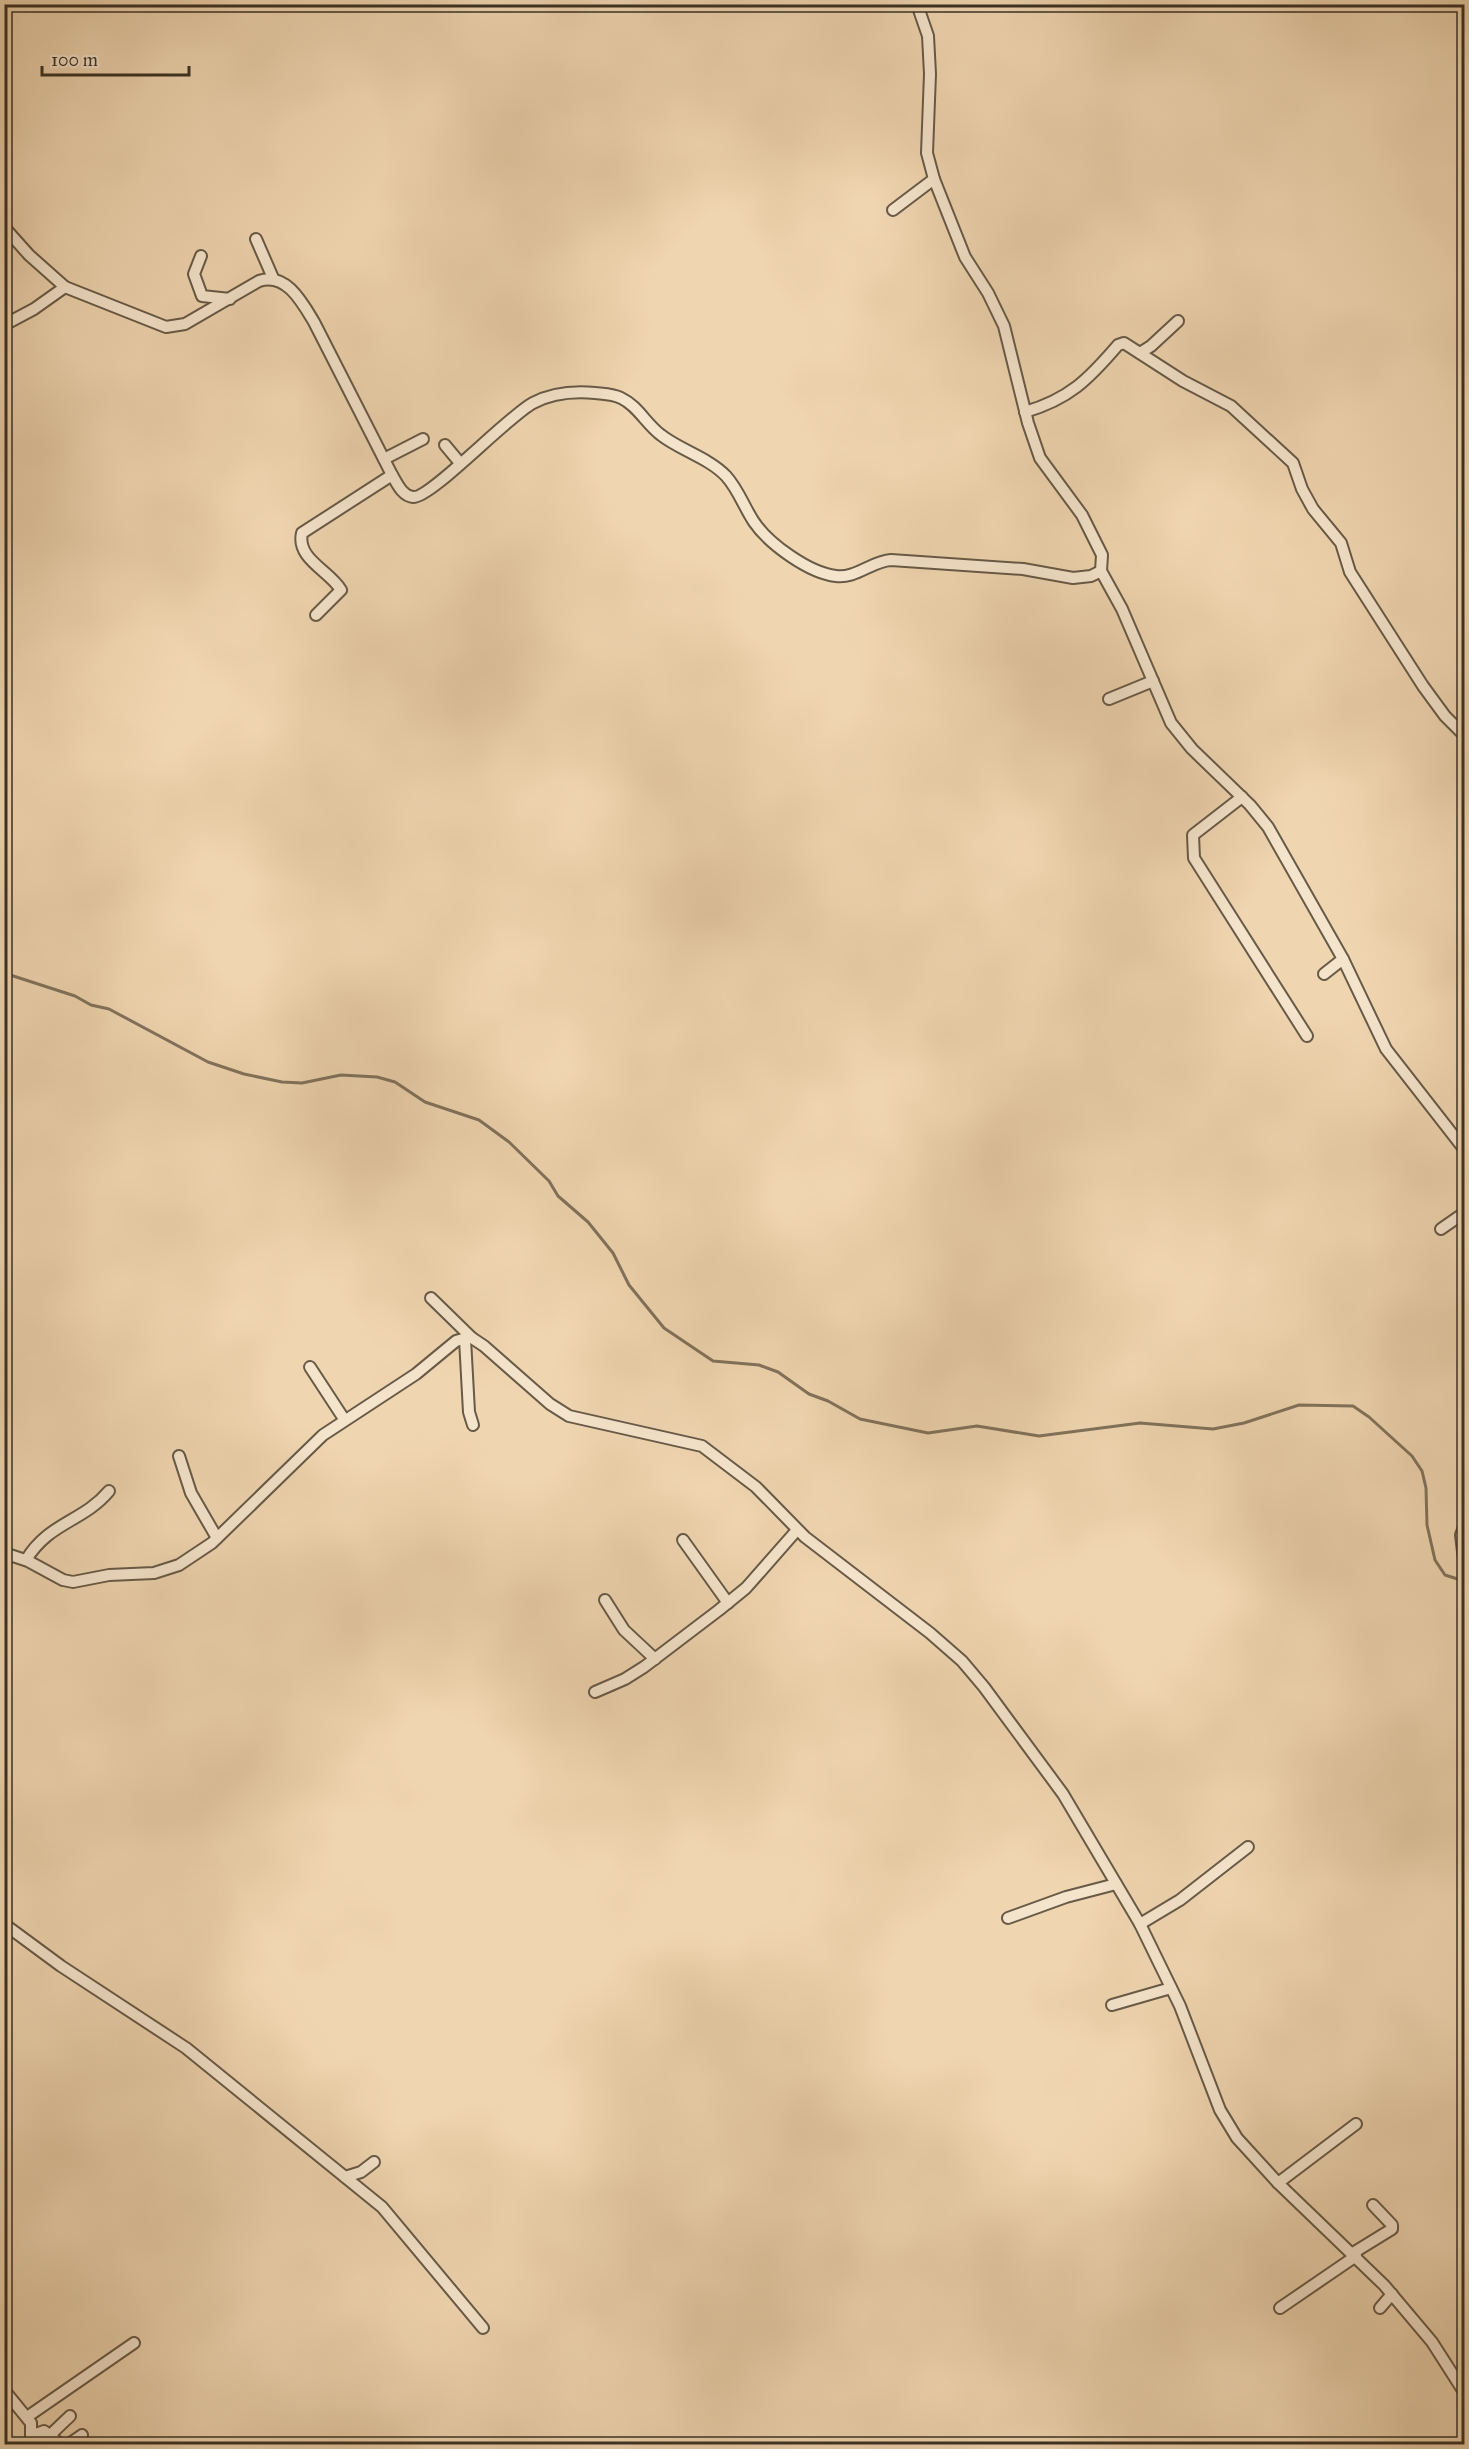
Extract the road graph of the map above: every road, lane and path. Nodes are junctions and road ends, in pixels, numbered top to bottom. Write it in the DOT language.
graph roads {
  1 [pos="917,4"];
  2 [pos="934,179"];
  3 [pos="892,210"];
  4 [pos="4,227"];
  5 [pos="256,239"];
  6 [pos="201,256"];
  7 [pos="273,278"];
  8 [pos="65,287"];
  9 [pos="230,299"];
  10 [pos="1178,321"];
  11 [pos="4,325"];
  12 [pos="1140,353"];
  13 [pos="1025,412"];
  14 [pos="423,439"];
  15 [pos="445,445"];
  16 [pos="384,459"];
  17 [pos="460,463"];
  18 [pos="392,475"];
  19 [pos="1101,571"];
  20 [pos="316,615"];
  21 [pos="1154,681"];
  22 [pos="1109,699"];
  23 [pos="1464,735"];
  24 [pos="1242,797"];
  25 [pos="1343,959"];
  26 [pos="1324,974"];
  27 [pos="1307,1036"];
  28 [pos="1464,1149"];
  29 [pos="1464,1213"];
  30 [pos="1441,1229"];
  31 [pos="431,1298"];
  32 [pos="468,1338"];
  33 [pos="310,1367"];
  34 [pos="344,1419"];
  35 [pos="473,1425"];
  36 [pos="179,1456"];
  37 [pos="109,1491"];
  38 [pos="1464,1527"];
  39 [pos="797,1530"];
  40 [pos="217,1538"];
  41 [pos="683,1540"];
  42 [pos="4,1553"];
  43 [pos="26,1560"];
  44 [pos="1464,1560"];
  45 [pos="605,1599"];
  46 [pos="728,1602"];
  47 [pos="655,1659"];
  48 [pos="595,1692"];
  49 [pos="1248,1847"];
  50 [pos="1116,1884"];
  51 [pos="1008,1918"];
  52 [pos="4,1924"];
  53 [pos="1140,1924"];
  54 [pos="1171,1988"];
  55 [pos="1112,2005"];
  56 [pos="1356,2124"];
  57 [pos="374,2162"];
  58 [pos="345,2177"];
  59 [pos="1278,2183"];
  60 [pos="1373,2205"];
  61 [pos="1355,2254"];
  62 [pos="1392,2294"];
  63 [pos="1280,2308"];
  64 [pos="1380,2308"];
  65 [pos="483,2328"];
  66 [pos="134,2343"];
  67 [pos="4,2390"];
  68 [pos="1464,2392"];
  69 [pos="70,2416"];
  70 [pos="27,2417"];
  71 [pos="50,2434"];
  72 [pos="82,2434"];
  73 [pos="32,2440"];
  74 [pos="1464,2441"];
  75 [pos="60,2445"];
  76 [pos="69,2445"];
  77 [pos="1459,2445"];
  1 -- 2 [label="street"];
  2 -- 3 [label="street"];
  2 -- 13 [label="street"];
  4 -- 8 [label="street"];
  5 -- 7 [label="street"];
  6 -- 9 [label="street"];
  7 -- 9 [label="street"];
  7 -- 16 [label="street"];
  8 -- 9 [label="street"];
  8 -- 11 [label="street"];
  10 -- 12 [label="street"];
  12 -- 13 [label="street"];
  12 -- 23 [label="street"];
  13 -- 19 [label="street"];
  14 -- 16 [label="street"];
  15 -- 17 [label="street"];
  16 -- 18 [label="street"];
  17 -- 18 [label="street"];
  17 -- 19 [label="street"];
  18 -- 20 [label="street"];
  19 -- 21 [label="street"];
  21 -- 22 [label="street"];
  21 -- 24 [label="street"];
  24 -- 25 [label="street"];
  24 -- 27 [label="street"];
  25 -- 26 [label="street"];
  25 -- 28 [label="street"];
  29 -- 30 [label="street"];
  31 -- 32 [label="street"];
  32 -- 34 [label="street"];
  32 -- 35 [label="street"];
  32 -- 39 [label="street"];
  33 -- 34 [label="street"];
  34 -- 40 [label="street"];
  36 -- 40 [label="street"];
  37 -- 43 [label="street"];
  38 -- 44 [label="street"];
  39 -- 46 [label="street"];
  39 -- 50 [label="street"];
  40 -- 43 [label="street"];
  41 -- 46 [label="street"];
  42 -- 43 [label="street"];
  45 -- 47 [label="street"];
  46 -- 47 [label="street"];
  47 -- 48 [label="street"];
  49 -- 53 [label="street"];
  50 -- 51 [label="street"];
  50 -- 53 [label="street"];
  52 -- 58 [label="street"];
  53 -- 54 [label="street"];
  54 -- 55 [label="street"];
  54 -- 59 [label="street"];
  56 -- 59 [label="street"];
  57 -- 58 [label="street"];
  58 -- 65 [label="street"];
  59 -- 61 [label="street"];
  60 -- 61 [label="street"];
  61 -- 62 [label="street"];
  61 -- 63 [label="street"];
  62 -- 64 [label="street"];
  62 -- 68 [label="street"];
  66 -- 70 [label="street"];
  67 -- 70 [label="street"];
  69 -- 71 [label="street"];
  70 -- 73 [label="street"];
  71 -- 73 [label="street"];
  71 -- 75 [label="street"];
  72 -- 76 [label="street"];
  74 -- 77 [label="street"];
}
